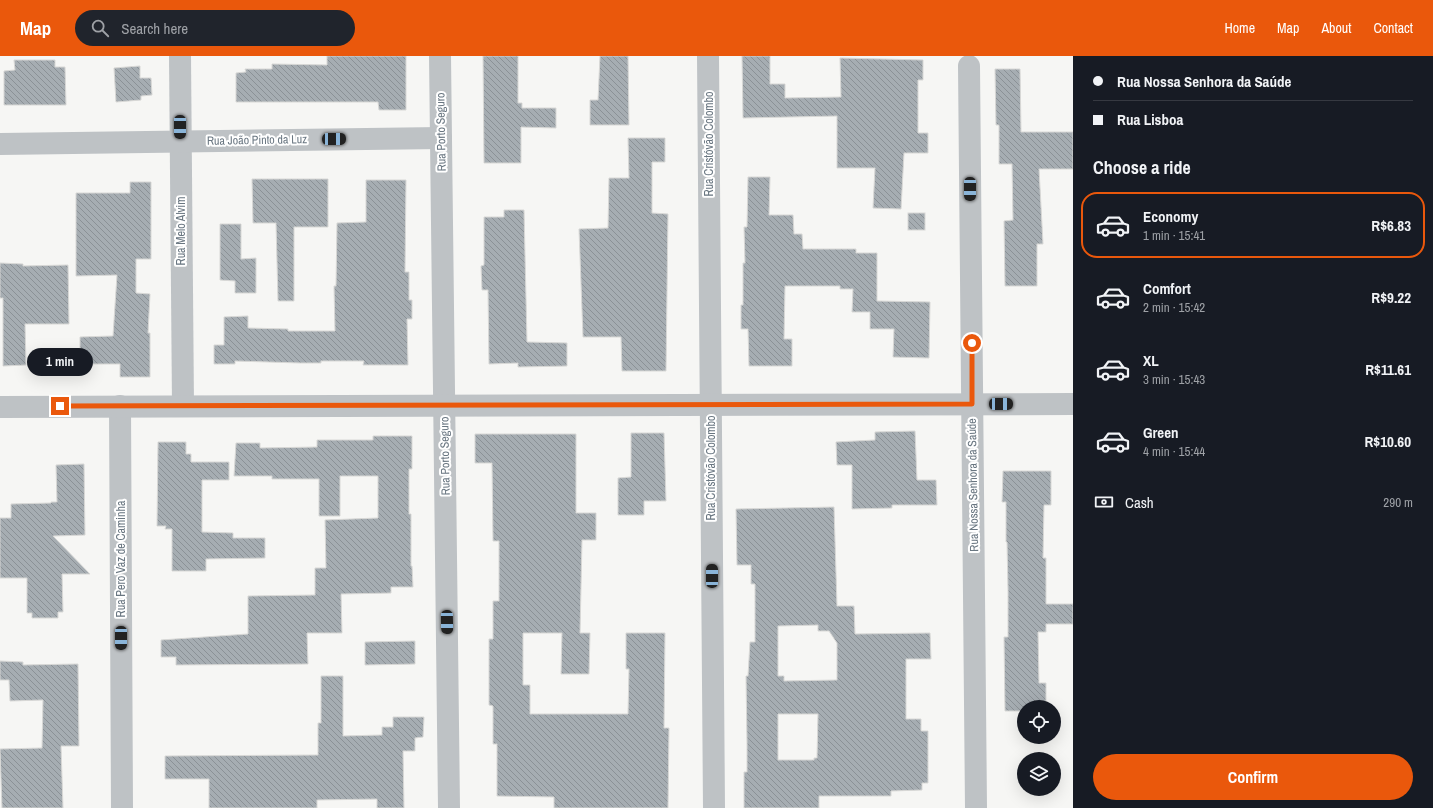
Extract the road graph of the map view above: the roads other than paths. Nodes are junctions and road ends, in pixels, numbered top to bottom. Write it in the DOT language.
graph roads {
  1 [pos="180,56"];
  2 [pos="440,56"];
  3 [pos="708,56"];
  4 [pos="969,66"];
  5 [pos="441,138"];
  6 [pos="180,141"];
  7 [pos="0,144"];
  8 [pos="972,404"];
  9 [pos="1073,404"];
  10 [pos="711,405"];
  11 [pos="0,406"];
  12 [pos="120,406"];
  13 [pos="182,406"];
  14 [pos="444,406"];
  15 [pos="122,808"];
  16 [pos="449,808"];
  17 [pos="714,808"];
  18 [pos="976,808"];
  1 -- 6 [label="street, Rua Melo Alvim"];
  2 -- 5 [label="street, Rua Porto Seguro"];
  3 -- 10 [label="street, Rua Cristóvão Colombo"];
  4 -- 8 [label="street, Rua Nossa Senhora da Saúde"];
  5 -- 6 [label="street, Rua João Pinto da Luz"];
  5 -- 14 [label="street, Rua Porto Seguro"];
  6 -- 7 [label="street, Rua João Pinto da Luz"];
  6 -- 13 [label="street, Rua Melo Alvim"];
  8 -- 9 [label="street"];
  8 -- 10 [label="street"];
  8 -- 18 [label="street, Rua Nossa Senhora da Saúde"];
  10 -- 14 [label="street"];
  10 -- 17 [label="street, Rua Cristóvão Colombo"];
  11 -- 12 [label="street"];
  12 -- 13 [label="street"];
  12 -- 15 [label="street, Rua Pero Vaz de Caminha"];
  13 -- 14 [label="street"];
  14 -- 16 [label="street, Rua Porto Seguro"];
}
